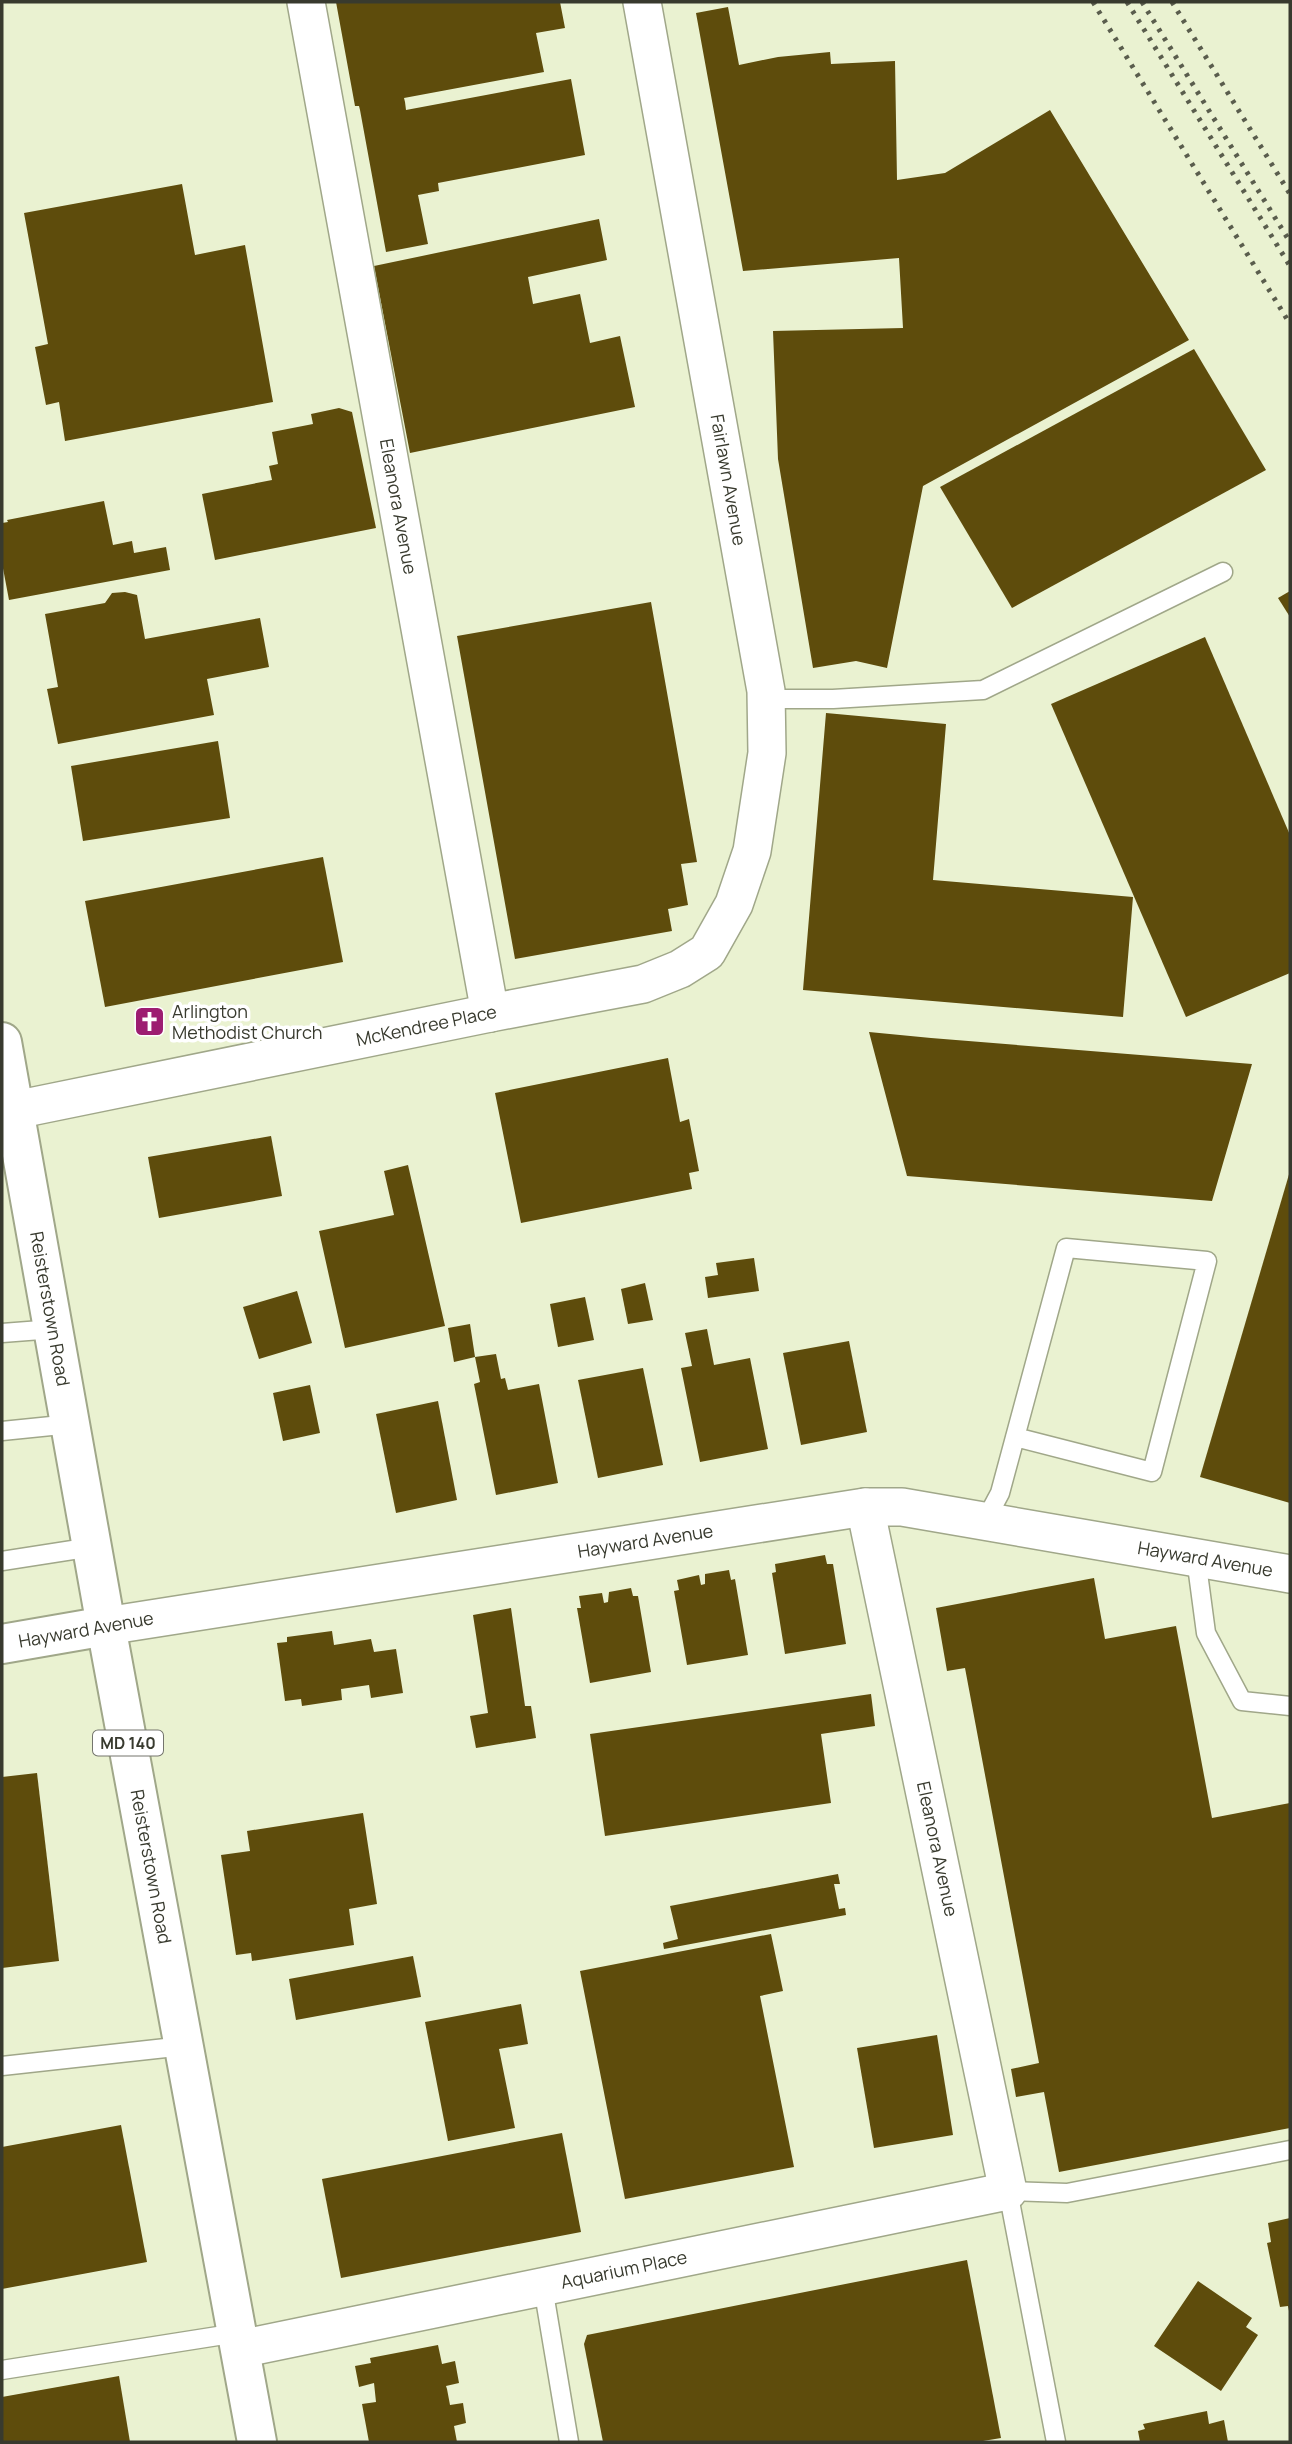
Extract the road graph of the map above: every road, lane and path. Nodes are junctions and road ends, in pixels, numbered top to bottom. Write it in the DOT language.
graph roads {
  1 [pos="306,2"];
  2 [pos="642,2"];
  3 [pos="1223,572"];
  4 [pos="766,699"];
  5 [pos="707,951"];
  6 [pos="490,1013"];
  7 [pos="2,1042"];
  8 [pos="15,1110"];
  9 [pos="54,1329"];
  10 [pos="2,1333"];
  11 [pos="71,1424"];
  12 [pos="2,1432"];
  13 [pos="1015,1437"];
  14 [pos="865,1507"];
  15 [pos="985,1521"];
  16 [pos="92,1547"];
  17 [pos="1196,1558"];
  18 [pos="2,1561"];
  19 [pos="1290,1574"];
  20 [pos="106,1626"];
  21 [pos="2,1644"];
  22 [pos="1290,1706"];
  23 [pos="184,2046"];
  24 [pos="2,2066"];
  25 [pos="1290,2150"];
  26 [pos="1008,2191"];
  27 [pos="543,2287"];
  28 [pos="238,2341"];
  29 [pos="2,2370"];
  30 [pos="257,2442"];
  31 [pos="569,2442"];
  32 [pos="1056,2442"];
  1 -- 6 [label="street, Eleanora Avenue"];
  2 -- 4 [label="street, Fairlawn Avenue"];
  3 -- 4 [label="lane"];
  4 -- 5 [label="street, Fairlawn Avenue"];
  5 -- 6 [label="street, McKendree Place"];
  6 -- 8 [label="street, McKendree Place"];
  7 -- 8 [label="main road, Reisterstown Road / MD 140"];
  8 -- 9 [label="main road, Reisterstown Road / MD 140"];
  9 -- 10 [label="lane"];
  9 -- 11 [label="main road, Reisterstown Road / MD 140"];
  11 -- 12 [label="lane"];
  11 -- 16 [label="main road, Reisterstown Road / MD 140"];
  13 -- 13 [label="lane"];
  13 -- 15 [label="lane"];
  14 -- 15 [label="street, Hayward Avenue"];
  14 -- 20 [label="street, Hayward Avenue"];
  14 -- 26 [label="street, Eleanora Avenue"];
  15 -- 17 [label="street, Hayward Avenue"];
  16 -- 18 [label="lane"];
  16 -- 20 [label="main road, Reisterstown Road / MD 140"];
  17 -- 19 [label="street, Hayward Avenue"];
  17 -- 22 [label="lane"];
  20 -- 21 [label="main road, Hayward Avenue"];
  20 -- 23 [label="main road, Reisterstown Road / MD 140"];
  23 -- 24 [label="lane"];
  23 -- 28 [label="main road, Reisterstown Road / MD 140"];
  25 -- 26 [label="lane"];
  26 -- 27 [label="street, Aquarium Place"];
  26 -- 32 [label="lane"];
  27 -- 28 [label="street, Aquarium Place"];
  27 -- 31 [label="lane"];
  28 -- 29 [label="lane"];
  28 -- 30 [label="main road, Reisterstown Road / MD 140"];
}
